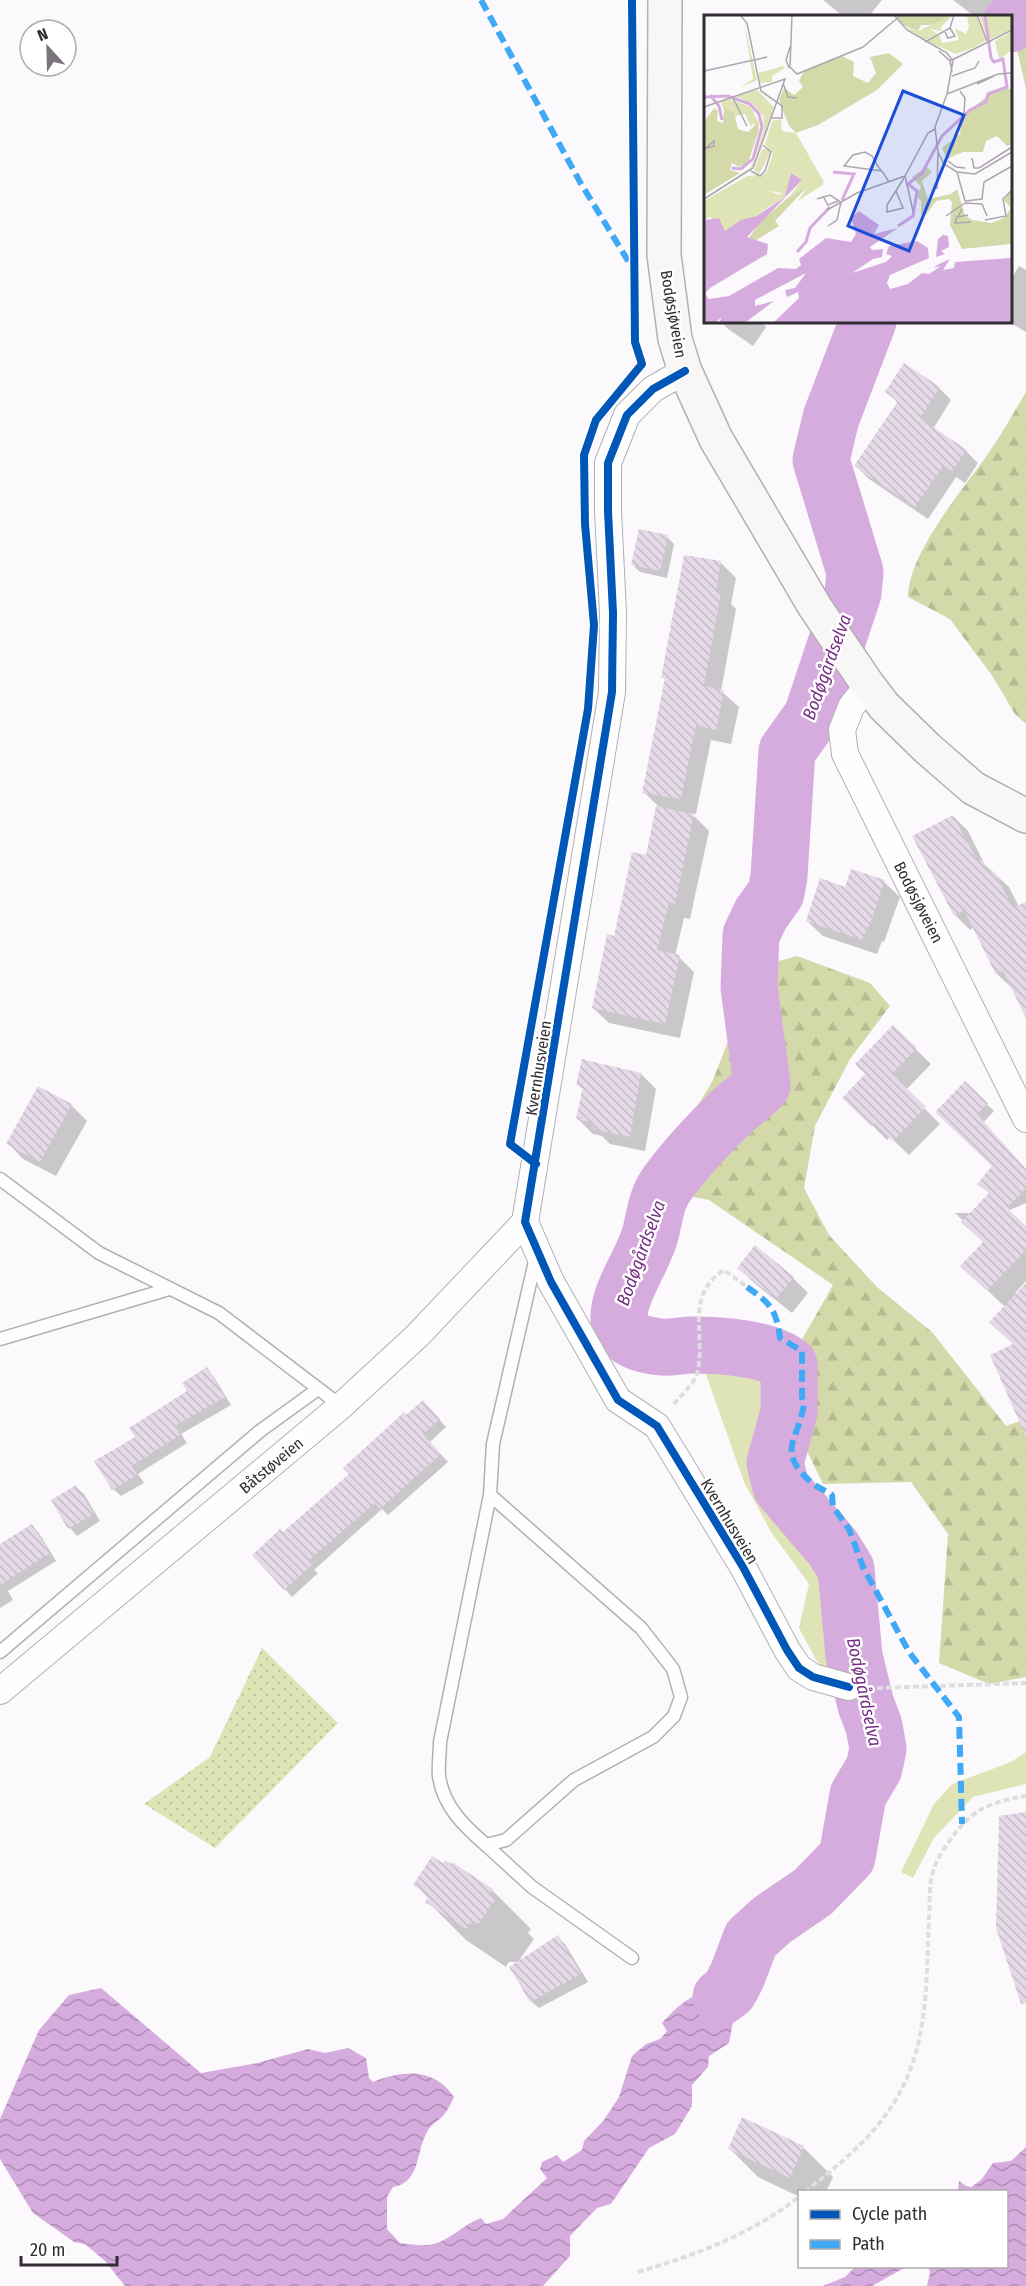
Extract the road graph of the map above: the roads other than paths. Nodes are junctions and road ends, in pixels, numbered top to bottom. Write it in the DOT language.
graph roads {
  1 [pos="665,0"];
  2 [pos="685,371"];
  3 [pos="868,685"];
  4 [pos="1026,816"];
  5 [pos="1026,1119"];
  6 [pos="0,1179"];
  7 [pos="525,1222"];
  8 [pos="538,1249"];
  9 [pos="169,1289"];
  10 [pos="0,1339"];
  11 [pos="318,1389"];
  12 [pos="341,1406"];
  13 [pos="490,1495"];
  14 [pos="0,1652"];
  15 [pos="849,1687"];
  16 [pos="0,1690"];
  17 [pos="486,1845"];
  18 [pos="632,1958"];
  1 -- 2 [label="street, Bodøsjøveien"];
  2 -- 3 [label="street, Bodøsjøveien"];
  2 -- 7 [label="street, Kvernhusveien"];
  3 -- 4 [label="street, Bodøsjøveien"];
  3 -- 5 [label="street, Bodøsjøveien"];
  6 -- 9 [label="lane"];
  7 -- 8 [label="street, Kvernhusveien"];
  7 -- 12 [label="street, Båtstøveien"];
  8 -- 13 [label="lane"];
  8 -- 15 [label="street, Kvernhusveien"];
  9 -- 10 [label="lane"];
  9 -- 11 [label="lane"];
  11 -- 12 [label="lane"];
  11 -- 14 [label="lane"];
  12 -- 16 [label="street, Båtstøveien"];
  13 -- 17 [label="lane"];
  13 -- 17 [label="lane"];
  17 -- 18 [label="lane"];
}
